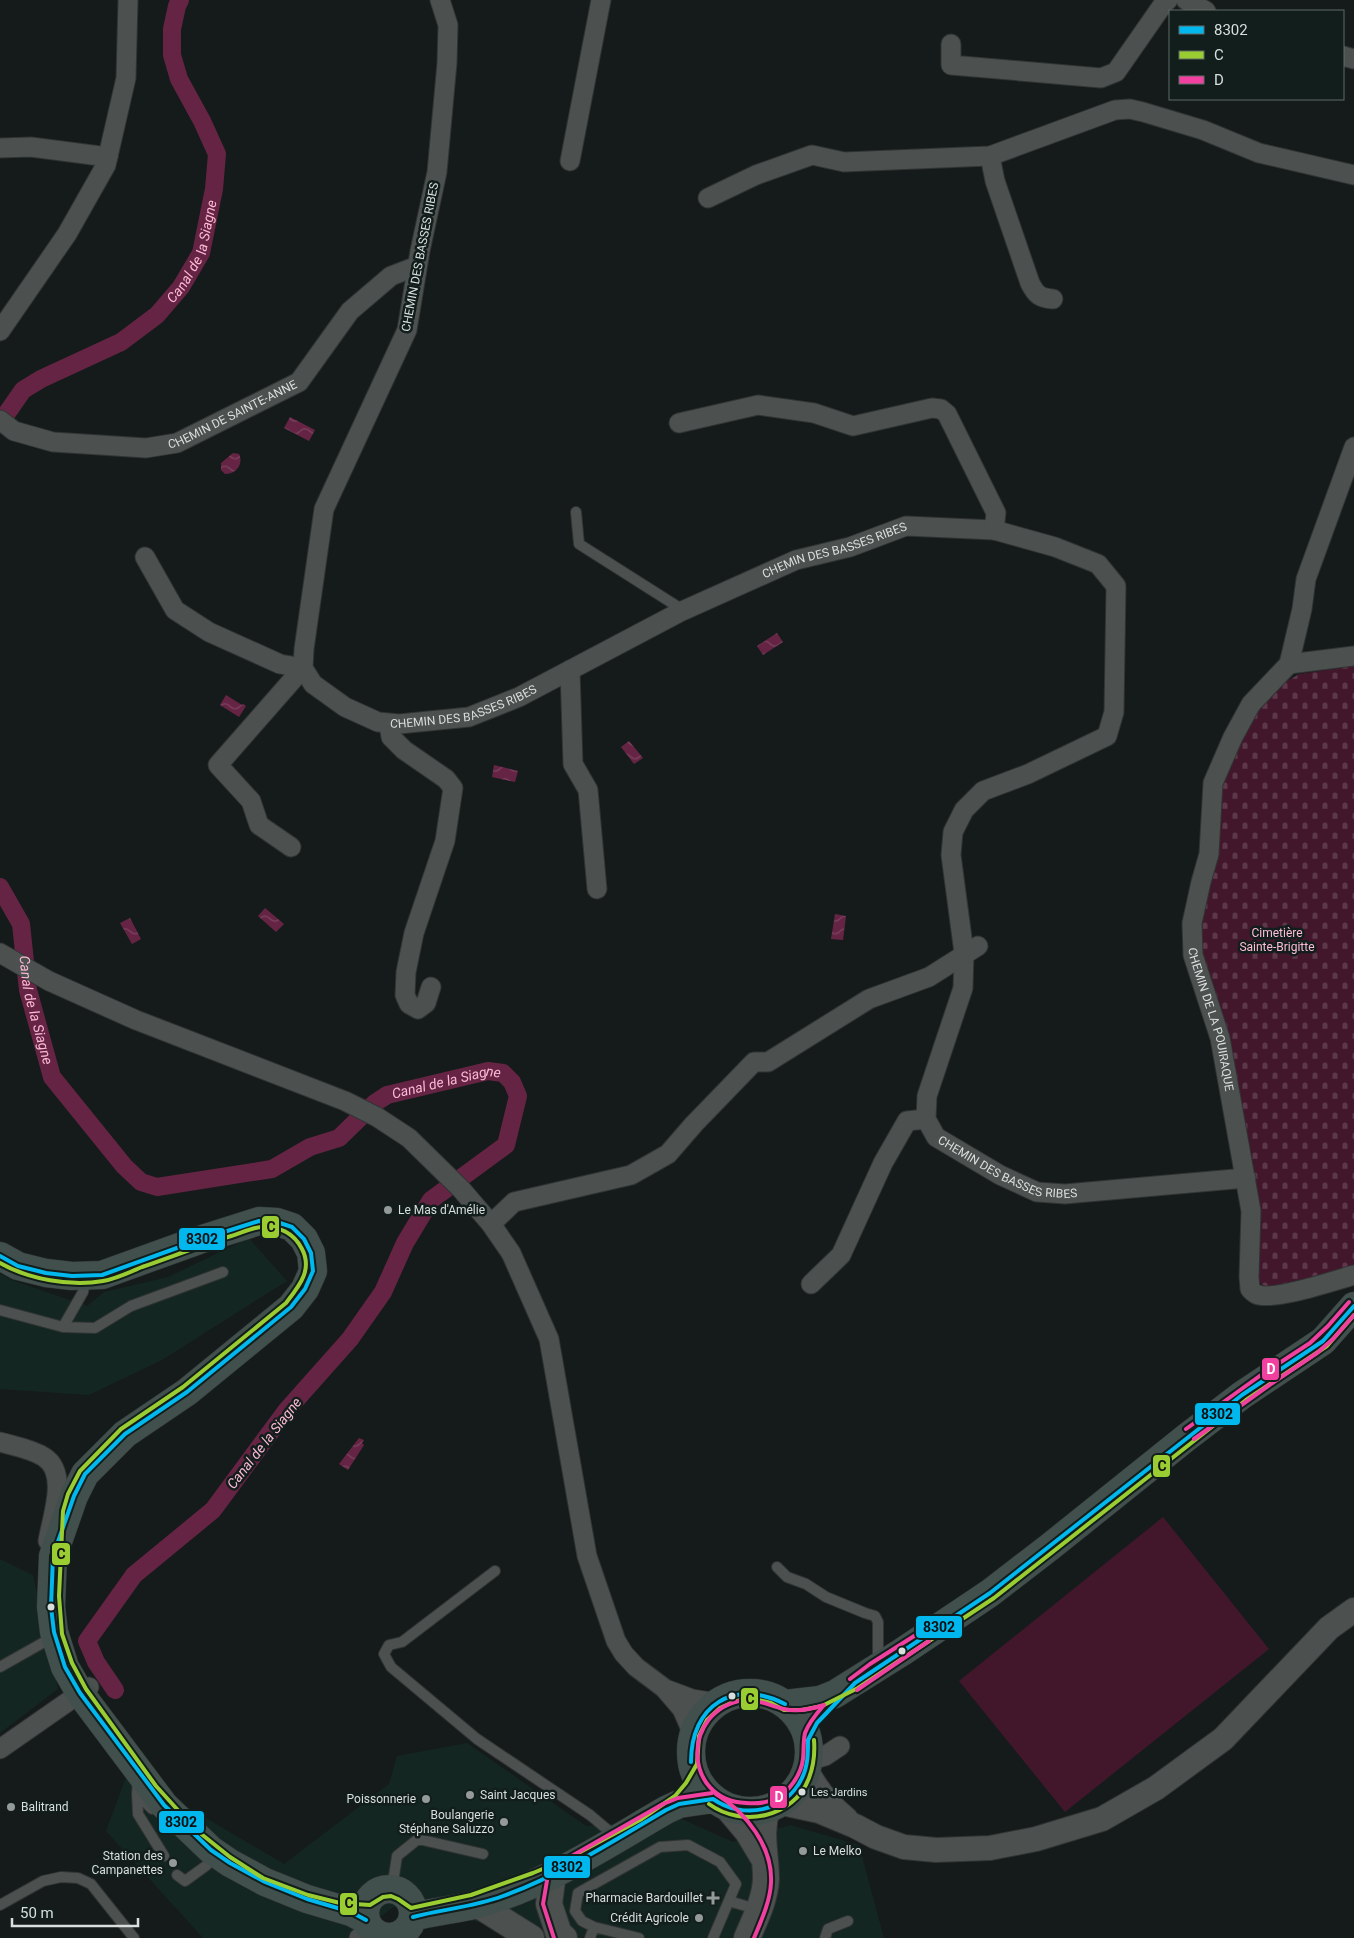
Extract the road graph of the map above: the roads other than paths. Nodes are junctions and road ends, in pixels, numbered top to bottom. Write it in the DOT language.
graph roads {
  1 [pos="128,0"];
  2 [pos="601,0"];
  3 [pos="1168,0"];
  4 [pos="1186,0"];
  5 [pos="441,1"];
  6 [pos="1204,10"];
  7 [pos="951,44"];
  8 [pos="0,148"];
  9 [pos="990,156"];
  10 [pos="108,157"];
  11 [pos="570,160"];
  12 [pos="1354,175"];
  13 [pos="708,198"];
  14 [pos="418,266"];
  15 [pos="1053,299"];
  16 [pos="0,331"];
  17 [pos="2,421"];
  18 [pos="679,423"];
  19 [pos="1354,447"];
  20 [pos="576,512"];
  21 [pos="994,530"];
  22 [pos="145,557"];
  23 [pos="683,610"];
  24 [pos="1354,656"];
  25 [pos="1289,664"];
  26 [pos="303,668"];
  27 [pos="570,670"];
  28 [pos="389,724"];
  29 [pos="291,847"];
  30 [pos="597,889"];
  31 [pos="971,949"];
  32 [pos="7,957"];
  33 [pos="431,987"];
  34 [pos="926,1119"];
  35 [pos="1246,1178"];
  36 [pos="485,1217"];
  37 [pos="0,1256"];
  38 [pos="223,1272"];
  39 [pos="1354,1275"];
  40 [pos="86,1276"];
  41 [pos="811,1284"];
  42 [pos="1354,1306"];
  43 [pos="0,1310"];
  44 [pos="63,1327"];
  45 [pos="0,1442"];
  46 [pos="60,1559"];
  47 [pos="777,1567"];
  48 [pos="495,1572"];
  49 [pos="1354,1610"];
  50 [pos="62,1634"];
  51 [pos="0,1667"];
  52 [pos="878,1668"];
  53 [pos="855,1683"];
  54 [pos="664,1688"];
  55 [pos="86,1690"];
  56 [pos="717,1702"];
  57 [pos="785,1704"];
  58 [pos="693,1734"];
  59 [pos="840,1746"];
  60 [pos="0,1749"];
  61 [pos="808,1757"];
  62 [pos="691,1762"];
  63 [pos="138,1783"];
  64 [pos="720,1803"];
  65 [pos="774,1806"];
  66 [pos="158,1816"];
  67 [pos="855,1826"];
  68 [pos="612,1835"];
  69 [pos="483,1854"];
  70 [pos="164,1856"];
  71 [pos="764,1858"];
  72 [pos="213,1862"];
  73 [pos="554,1873"];
  74 [pos="178,1875"];
  75 [pos="729,1901"];
  76 [pos="477,1904"];
  77 [pos="0,1905"];
  78 [pos="759,1910"];
  79 [pos="383,1914"];
  80 [pos="848,1921"];
  81 [pos="594,1927"];
  82 [pos="562,1936"];
  83 [pos="134,1938"];
  84 [pos="530,1938"];
  85 [pos="590,1938"];
  86 [pos="639,1938"];
  87 [pos="713,1938"];
  88 [pos="748,1938"];
  89 [pos="825,1938"];
  1 -- 10 [label="street"];
  2 -- 11 [label="street"];
  3 -- 7 [label="street"];
  4 -- 6 [label="street"];
  5 -- 14 [label="street, CHEMIN DES BASSES RIBES"];
  8 -- 10 [label="street"];
  9 -- 12 [label="street"];
  9 -- 13 [label="street"];
  9 -- 15 [label="street"];
  10 -- 16 [label="street"];
  14 -- 17 [label="street, CHEMIN DE SAINTE-ANNE"];
  14 -- 26 [label="street, CHEMIN DES BASSES RIBES"];
  18 -- 21 [label="street"];
  19 -- 25 [label="street"];
  20 -- 23 [label="lane"];
  21 -- 23 [label="street, CHEMIN DES BASSES RIBES"];
  21 -- 31 [label="street, CHEMIN DES BASSES RIBES"];
  22 -- 26 [label="street"];
  23 -- 27 [label="street, CHEMIN DES BASSES RIBES"];
  24 -- 25 [label="street"];
  25 -- 35 [label="street, CHEMIN DE LA POUIRAQUE"];
  26 -- 28 [label="street, CHEMIN DES BASSES RIBES"];
  26 -- 29 [label="street"];
  27 -- 28 [label="street, CHEMIN DES BASSES RIBES"];
  27 -- 30 [label="street"];
  28 -- 33 [label="street"];
  31 -- 34 [label="street, CHEMIN DES BASSES RIBES"];
  31 -- 36 [label="street"];
  32 -- 36 [label="street"];
  34 -- 35 [label="street, CHEMIN DES BASSES RIBES"];
  34 -- 41 [label="street"];
  35 -- 39 [label="street, CHEMIN DE LA POUIRAQUE"];
  36 -- 54 [label="street"];
  37 -- 40 [label="main road"];
  38 -- 44 [label="lane"];
  40 -- 44 [label="lane"];
  40 -- 46 [label="main road"];
  42 -- 52 [label="main road"];
  43 -- 44 [label="lane"];
  45 -- 46 [label="street"];
  46 -- 50 [label="main road"];
  47 -- 52 [label="lane"];
  48 -- 68 [label="lane"];
  49 -- 67 [label="street"];
  50 -- 51 [label="lane"];
  50 -- 55 [label="main road"];
  52 -- 53 [label="main road"];
  53 -- 57 [label="main road"];
  53 -- 61 [label="main road"];
  54 -- 56 [label="street"];
  54 -- 58 [label="street"];
  55 -- 60 [label="street"];
  55 -- 63 [label="main road"];
  55 -- 79 [label="main road"];
  56 -- 57 [label="main road"];
  56 -- 58 [label="main road"];
  57 -- 61 [label="main road"];
  58 -- 62 [label="main road"];
  59 -- 61 [label="street"];
  61 -- 65 [label="main road"];
  61 -- 67 [label="street"];
  62 -- 64 [label="main road"];
  62 -- 68 [label="main road"];
  63 -- 66 [label="lane"];
  63 -- 70 [label="lane"];
  63 -- 72 [label="main road"];
  64 -- 65 [label="main road"];
  64 -- 68 [label="main road"];
  64 -- 71 [label="main road"];
  65 -- 67 [label="street"];
  65 -- 71 [label="main road"];
  68 -- 73 [label="main road"];
  68 -- 79 [label="main road"];
  69 -- 79 [label="lane"];
  71 -- 78 [label="main road"];
  72 -- 74 [label="lane"];
  72 -- 79 [label="main road"];
  73 -- 76 [label="main road"];
  73 -- 82 [label="main road"];
  75 -- 78 [label="lane"];
  75 -- 81 [label="lane"];
  75 -- 87 [label="lane"];
  76 -- 79 [label="main road"];
  76 -- 84 [label="main road"];
  77 -- 83 [label="lane"];
  78 -- 88 [label="main road"];
  80 -- 89 [label="lane"];
  81 -- 85 [label="lane"];
  81 -- 86 [label="lane"];
}
